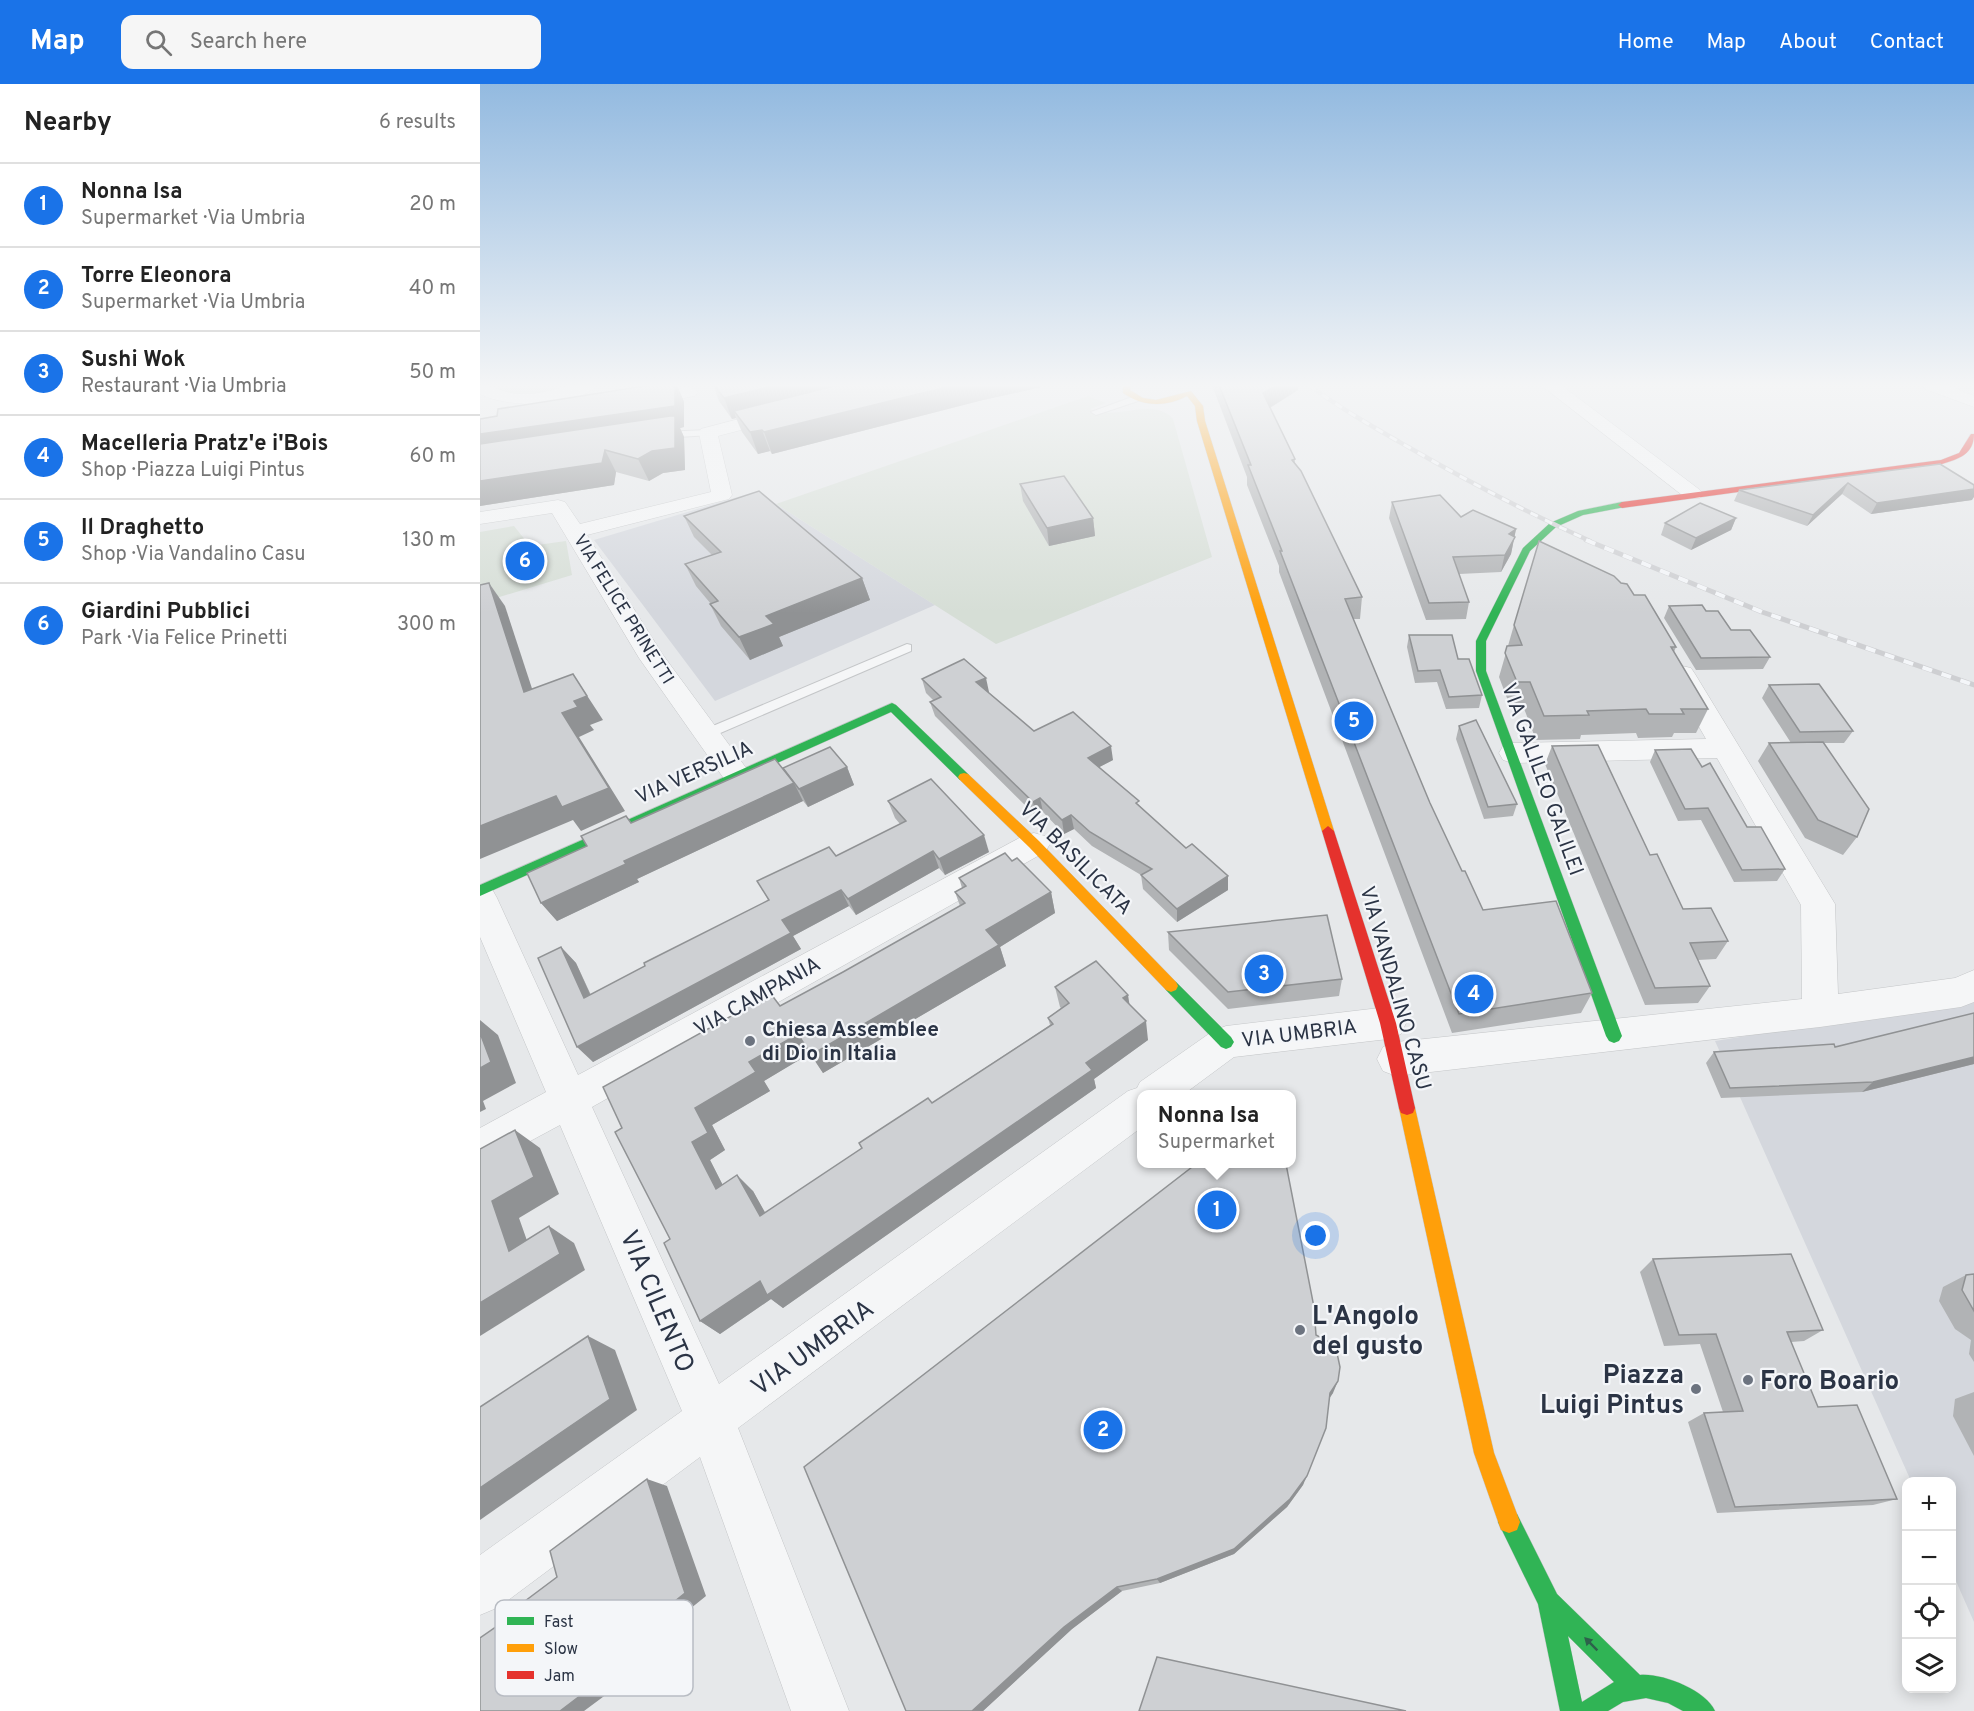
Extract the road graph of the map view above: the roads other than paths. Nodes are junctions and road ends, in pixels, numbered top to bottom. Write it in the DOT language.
graph roads {
  1 [pos="714,461"];
  2 [pos="1213,461"];
  3 [pos="1650,461"];
  4 [pos="1945,461"];
  5 [pos="1693,494"];
  6 [pos="480,518"];
  7 [pos="574,532"];
  8 [pos="1530,546"];
  9 [pos="1557,564"];
  10 [pos="907,648"];
  11 [pos="1667,648"];
  12 [pos="892,707"];
  13 [pos="706,734"];
  14 [pos="1726,748"];
  15 [pos="1513,753"];
  16 [pos="737,776"];
  17 [pos="1034,844"];
  18 [pos="480,891"];
  19 [pos="480,898"];
  20 [pos="1974,985"];
  21 [pos="1820,1012"];
  22 [pos="1388,1023"];
  23 [pos="1614,1036"];
  24 [pos="1226,1042"];
  25 [pos="1396,1059"];
  26 [pos="1161,1090"];
  27 [pos="570,1098"];
  28 [pos="1137,1108"];
  29 [pos="480,1149"];
  30 [pos="711,1421"];
  31 [pos="480,1588"];
  32 [pos="1548,1602"];
  33 [pos="1633,1685"];
  34 [pos="820,1711"];
  35 [pos="1572,1711"];
  36 [pos="1589,1711"];
  37 [pos="1703,1711"];
  1 -- 7 [label="street"];
  2 -- 22 [label="street, VIA VANDALINO CASU"];
  3 -- 5 [label="street"];
  4 -- 5 [label="street"];
  5 -- 8 [label="street"];
  6 -- 7 [label="street, VIA FELICE PRINETTI"];
  7 -- 13 [label="street, VIA FELICE PRINETTI"];
  8 -- 9 [label="street"];
  8 -- 15 [label="street, VIA GALILEO GALILEI"];
  10 -- 13 [label="lane"];
  11 -- 14 [label="street"];
  12 -- 16 [label="street, VIA VERSILIA"];
  12 -- 17 [label="street, VIA BASILICATA"];
  13 -- 16 [label="street, VIA FELICE PRINETTI"];
  14 -- 15 [label="street"];
  14 -- 21 [label="street"];
  15 -- 23 [label="street, VIA GALILEO GALILEI"];
  16 -- 18 [label="street, VIA VERSILIA"];
  17 -- 24 [label="street, VIA BASILICATA"];
  17 -- 27 [label="street, VIA CAMPANIA"];
  19 -- 27 [label="street, VIA CILENTO"];
  20 -- 21 [label="street"];
  21 -- 23 [label="street"];
  22 -- 24 [label="street, VIA UMBRIA"];
  22 -- 25 [label="street, VIA VANDALINO CASU"];
  23 -- 25 [label="street"];
  24 -- 26 [label="street, VIA UMBRIA"];
  25 -- 32 [label="street, VIA VANDALINO CASU"];
  27 -- 29 [label="street, VIA CAMPANIA"];
  27 -- 30 [label="street, VIA CILENTO"];
  28 -- 30 [label="street, VIA UMBRIA"];
  30 -- 31 [label="street, VIA UMBRIA"];
  30 -- 34 [label="street, VIA CILENTO"];
  33 -- 32 [label="street, VIA VANDALINO CASU, one-way"];
  32 -- 35 [label="street, VIA VANDALINO CASU"];
  33 -- 36 [label="street"];
  33 -- 37 [label="street"];
}
